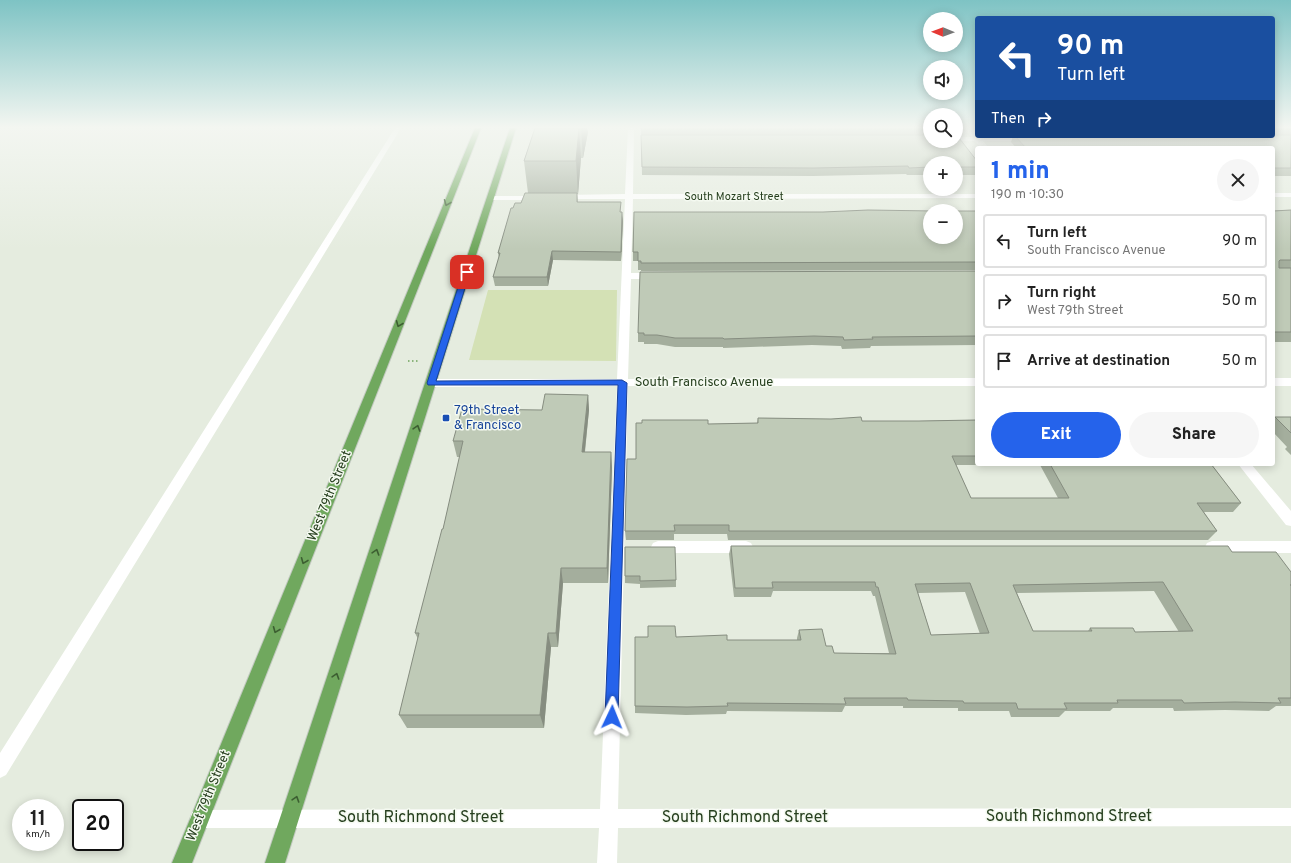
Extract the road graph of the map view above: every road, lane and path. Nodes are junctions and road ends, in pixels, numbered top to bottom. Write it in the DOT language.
graph roads {
  1 [pos="373,168"];
  2 [pos="462,168"];
  3 [pos="500,168"];
  4 [pos="631,168"];
  5 [pos="1291,195"];
  6 [pos="975,196"];
  7 [pos="1275,196"];
  8 [pos="629,197"];
  9 [pos="491,198"];
  10 [pos="626,276"];
  11 [pos="666,276"];
  12 [pos="975,382"];
  13 [pos="1275,382"];
  14 [pos="1291,382"];
  15 [pos="431,383"];
  16 [pos="622,383"];
  17 [pos="1246,466"];
  18 [pos="1291,521"];
  19 [pos="617,547"];
  20 [pos="760,547"];
  21 [pos="1196,547"];
  22 [pos="1291,547"];
  23 [pos="0,769"];
  24 [pos="1291,817"];
  25 [pos="290,818"];
  26 [pos="609,818"];
  27 [pos="199,819"];
  28 [pos="182,863"];
  29 [pos="275,863"];
  30 [pos="607,863"];
  1 -- 23 [label="street"];
  2 -- 27 [label="main road, West 79th Street, one-way"];
  3 -- 9 [label="main road"];
  4 -- 8 [label="street"];
  5 -- 7 [label="street"];
  6 -- 8 [label="street, South Mozart Street"];
  8 -- 9 [label="street, South Mozart Street"];
  8 -- 10 [label="street"];
  9 -- 15 [label="main road"];
  10 -- 11 [label="street"];
  10 -- 16 [label="street"];
  12 -- 16 [label="street, South Francisco Avenue"];
  13 -- 14 [label="street"];
  15 -- 16 [label="street, South Francisco Avenue"];
  25 -- 15 [label="main road, one-way"];
  16 -- 19 [label="street"];
  17 -- 18 [label="street"];
  19 -- 20 [label="street"];
  19 -- 26 [label="street"];
  21 -- 22 [label="street"];
  24 -- 26 [label="street, South Richmond Street"];
  25 -- 26 [label="street, South Richmond Street"];
  25 -- 27 [label="street, South Richmond Street"];
  25 -- 29 [label="main road"];
  26 -- 30 [label="street"];
  27 -- 28 [label="main road, West 79th Street"];
}
